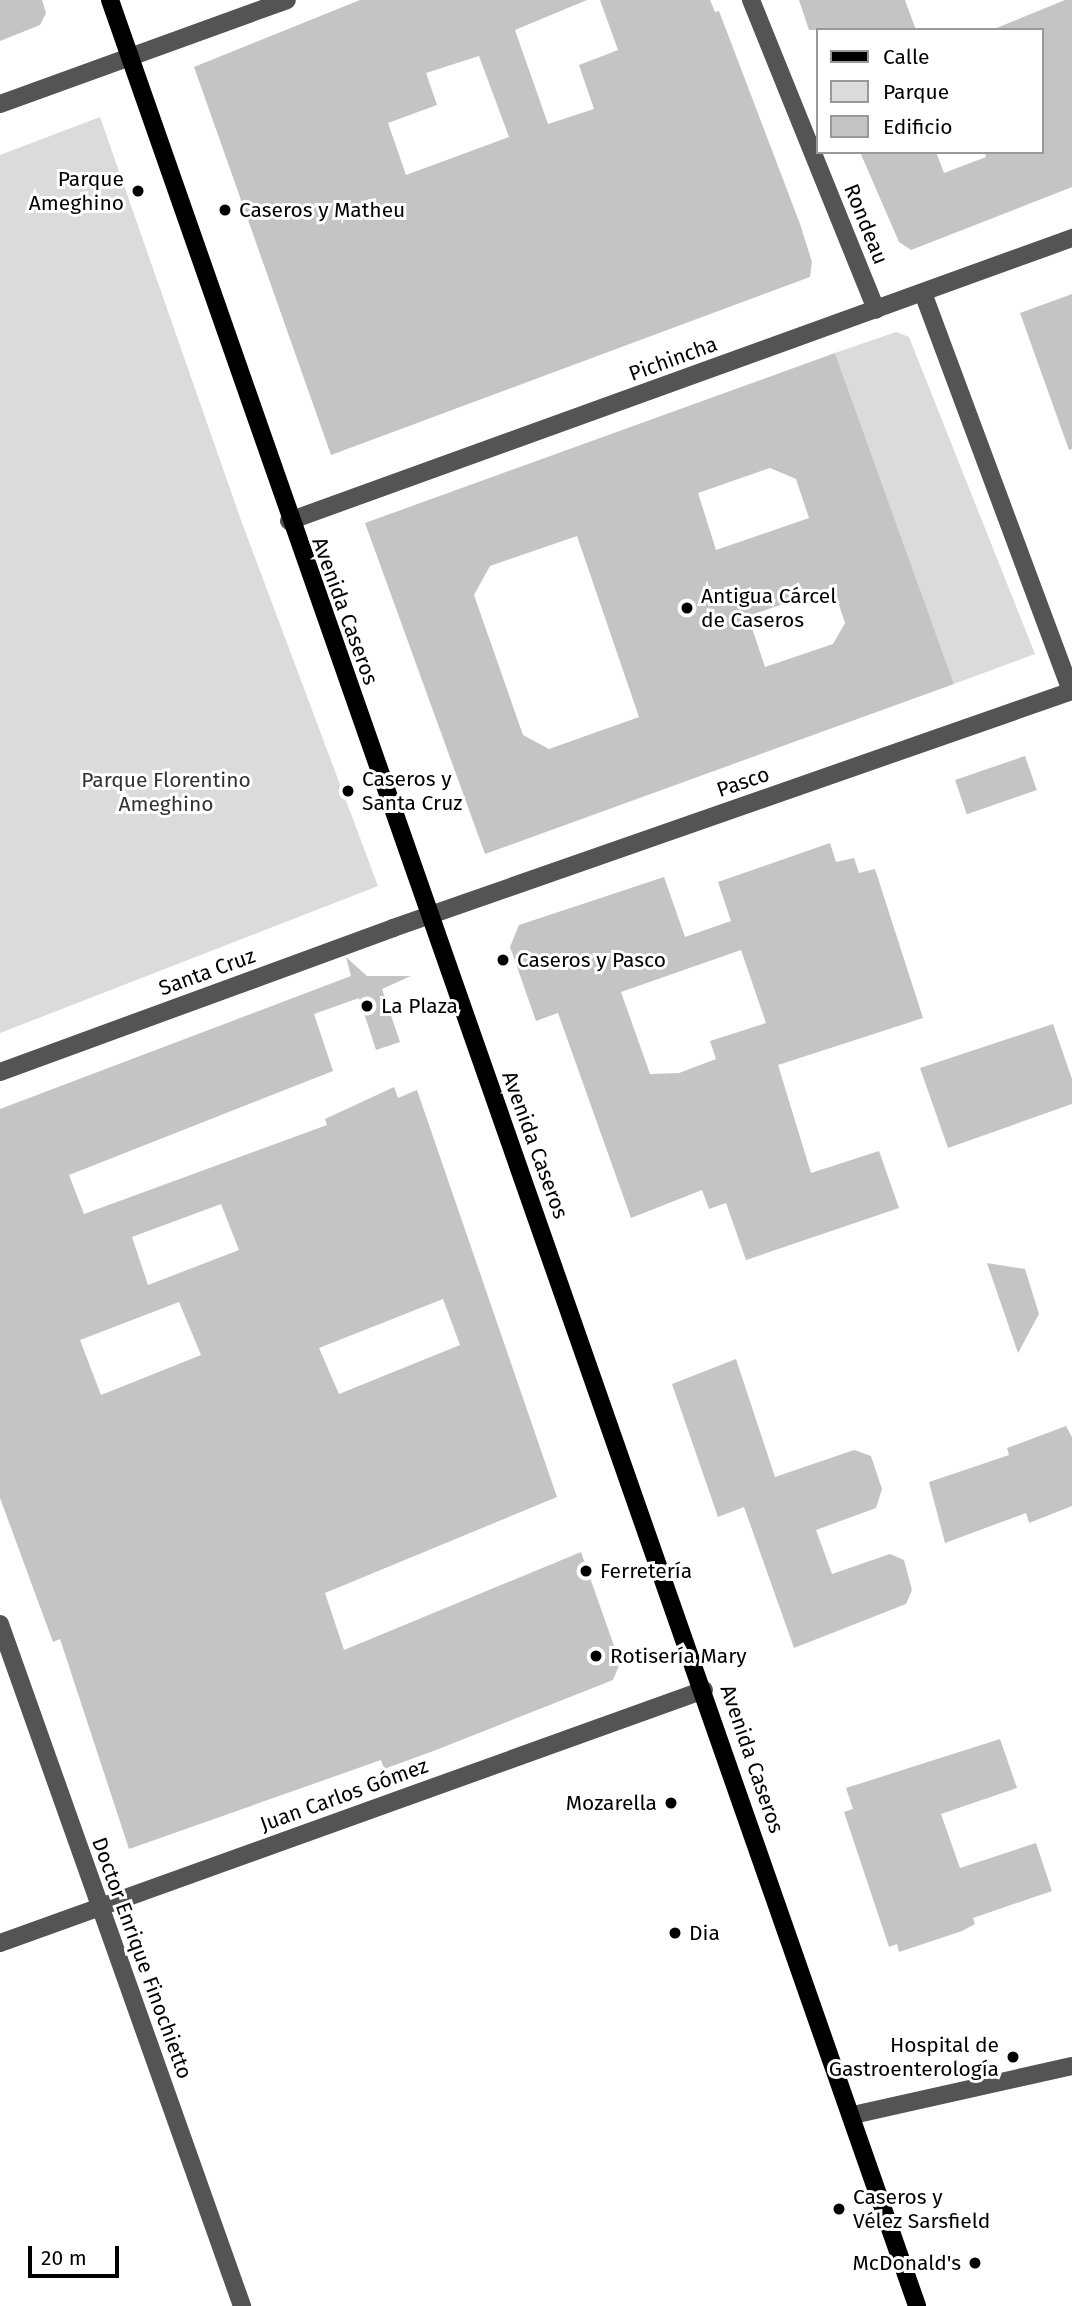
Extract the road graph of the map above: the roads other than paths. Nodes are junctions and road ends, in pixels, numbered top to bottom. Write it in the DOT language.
graph roads {
  1 [pos="110,0"];
  2 [pos="287,0"];
  3 [pos="751,0"];
  4 [pos="127,58"];
  5 [pos="0,104"];
  6 [pos="1072,238"];
  7 [pos="923,293"];
  8 [pos="876,310"];
  9 [pos="289,521"];
  10 [pos="1072,691"];
  11 [pos="429,916"];
  12 [pos="0,1072"];
  13 [pos="0,1624"];
  14 [pos="704,1690"];
  15 [pos="100,1907"];
  16 [pos="0,1943"];
  17 [pos="1072,2066"];
  18 [pos="853,2115"];
  19 [pos="242,2306"];
  20 [pos="917,2306"];
  1 -- 4 [label="main road, Avenida Caseros"];
  2 -- 4 [label="street"];
  3 -- 8 [label="street, Rondeau"];
  4 -- 5 [label="street"];
  4 -- 9 [label="main road, Avenida Caseros"];
  6 -- 7 [label="street, Pichincha"];
  7 -- 8 [label="street, Pichincha"];
  7 -- 10 [label="street"];
  8 -- 9 [label="street, Pichincha"];
  9 -- 11 [label="main road, Avenida Caseros"];
  10 -- 11 [label="street, Pasco"];
  11 -- 12 [label="street, Santa Cruz"];
  11 -- 14 [label="main road, Avenida Caseros"];
  13 -- 15 [label="street, Doctor Enrique Finochietto"];
  14 -- 15 [label="street, Juan Carlos Gómez"];
  14 -- 18 [label="main road, Avenida Caseros"];
  15 -- 16 [label="street, Juan Carlos Gómez"];
  15 -- 19 [label="street, Doctor Enrique Finochietto"];
  17 -- 18 [label="street"];
  18 -- 20 [label="main road, Avenida Caseros"];
}
